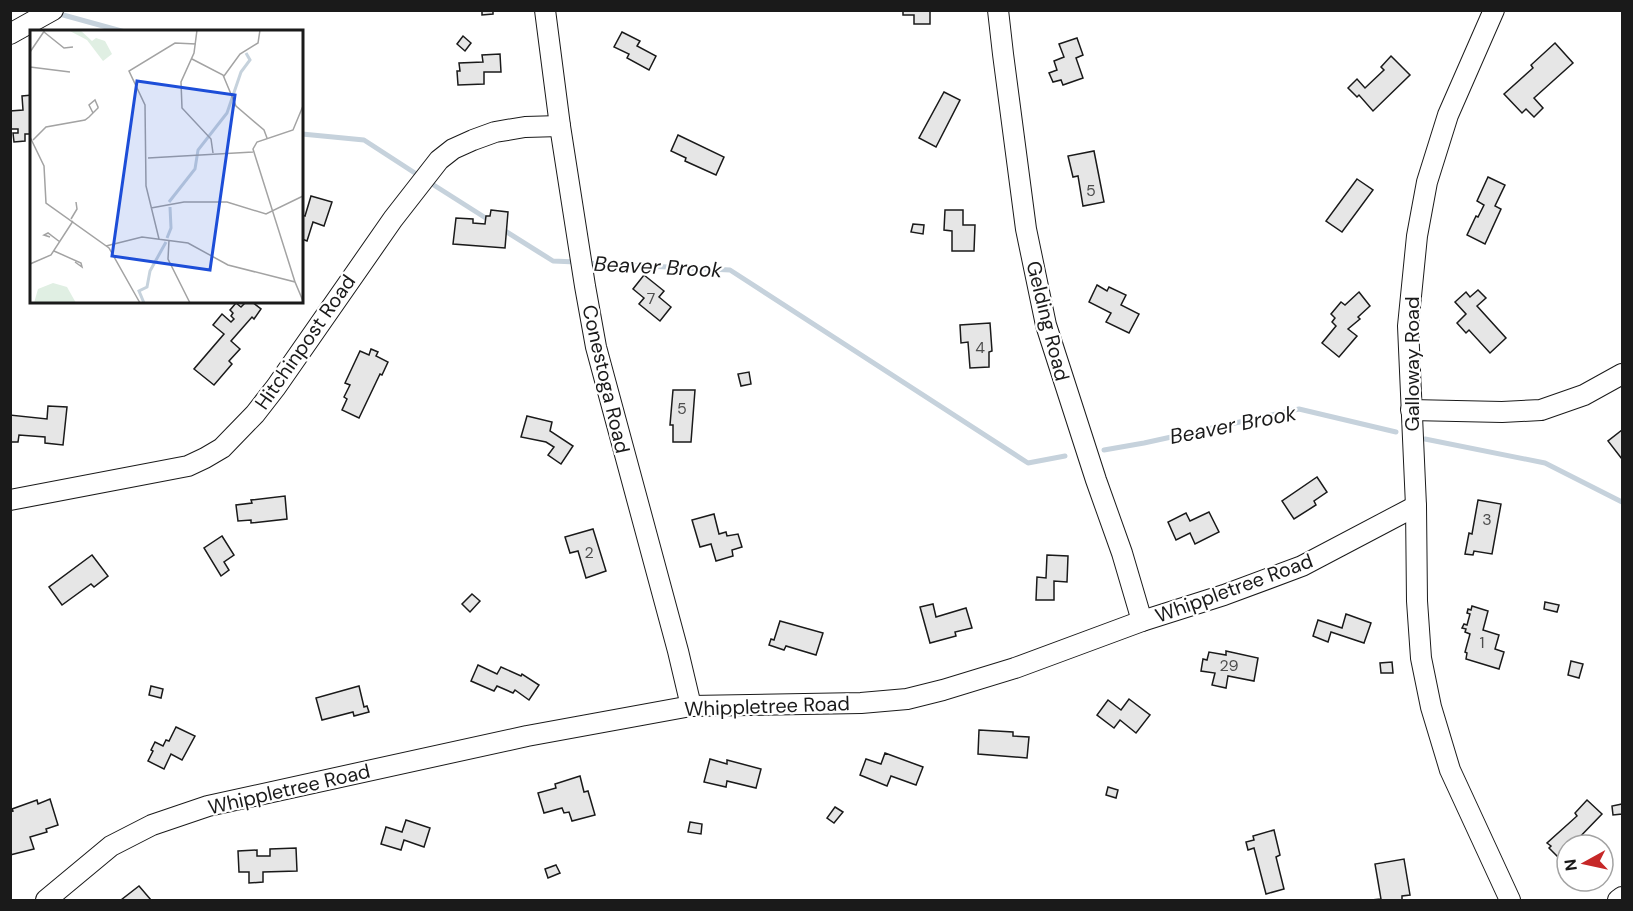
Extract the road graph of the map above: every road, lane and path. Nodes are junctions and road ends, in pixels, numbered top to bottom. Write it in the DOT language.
graph roads {
  1 [pos="52,10"];
  2 [pos="545,10"];
  3 [pos="998,10"];
  4 [pos="1494,10"];
  5 [pos="10,34"];
  6 [pos="560,126"];
  7 [pos="1623,374"];
  8 [pos="1411,410"];
  9 [pos="10,500"];
  10 [pos="1416,506"];
  11 [pos="1142,621"];
  12 [pos="691,706"];
  13 [pos="1623,897"];
  14 [pos="46,900"];
  15 [pos="1510,900"];
  16 [pos="1618,900"];
  1 -- 5 [label="street"];
  2 -- 6 [label="street, Conestoga Road"];
  3 -- 11 [label="street, Gelding Road"];
  4 -- 8 [label="street, Galloway Road"];
  6 -- 9 [label="street, Hitchinpost Road"];
  6 -- 12 [label="street, Conestoga Road"];
  7 -- 8 [label="street"];
  8 -- 10 [label="street, Galloway Road"];
  10 -- 11 [label="street, Whippletree Road"];
  10 -- 15 [label="street, Galloway Road"];
  11 -- 12 [label="street, Whippletree Road"];
  12 -- 14 [label="street, Whippletree Road"];
  13 -- 16 [label="street"];
}
